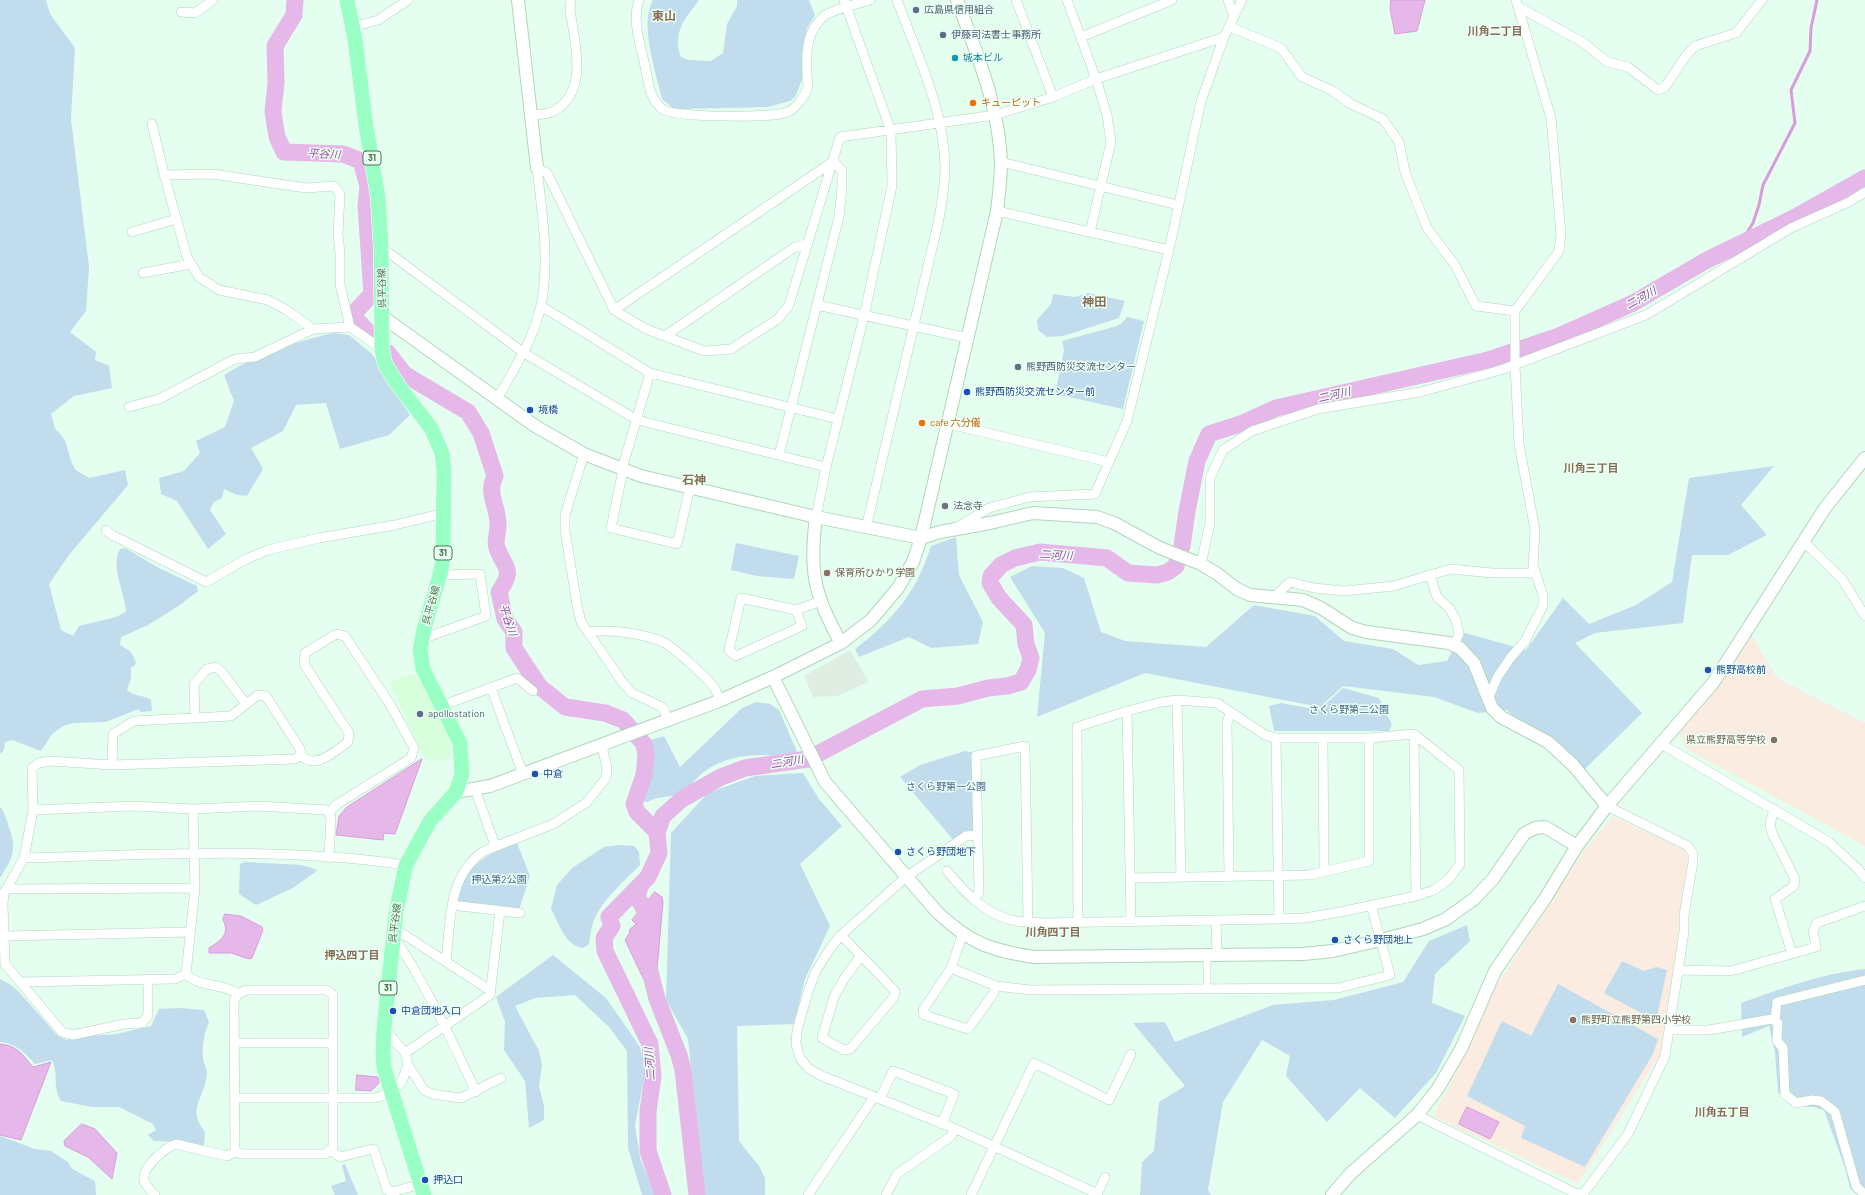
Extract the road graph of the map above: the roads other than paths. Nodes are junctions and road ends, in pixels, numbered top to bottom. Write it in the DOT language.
graph roads {
  1 [pos="213,0"];
  2 [pos="347,0"];
  3 [pos="408,0"];
  4 [pos="518,0"];
  5 [pos="571,0"];
  6 [pos="640,0"];
  7 [pos="870,0"];
  8 [pos="897,0"];
  9 [pos="956,0"];
  10 [pos="1016,0"];
  11 [pos="1067,0"];
  12 [pos="1172,0"];
  13 [pos="1228,0"];
  14 [pos="1242,0"];
  15 [pos="1762,0"];
  16 [pos="1518,3"];
  17 [pos="845,4"];
  18 [pos="182,12"];
  19 [pos="1234,17"];
  20 [pos="352,27"];
  21 [pos="1230,27"];
  22 [pos="1081,37"];
  23 [pos="1224,37"];
  24 [pos="1096,79"];
  25 [pos="1053,97"];
  26 [pos="530,115"];
  27 [pos="995,115"];
  28 [pos="152,124"];
  29 [pos="940,124"];
  30 [pos="890,131"];
  31 [pos="834,161"];
  32 [pos="1001,162"];
  33 [pos="537,168"];
  34 [pos="164,175"];
  35 [pos="1102,186"];
  36 [pos="1865,192"];
  37 [pos="1178,205"];
  38 [pos="997,211"];
  39 [pos="176,219"];
  40 [pos="132,232"];
  41 [pos="1090,232"];
  42 [pos="808,244"];
  43 [pos="381,247"];
  44 [pos="1169,250"];
  45 [pos="191,264"];
  46 [pos="144,273"];
  47 [pos="817,305"];
  48 [pos="541,306"];
  49 [pos="614,310"];
  50 [pos="1515,311"];
  51 [pos="864,316"];
  52 [pos="383,317"];
  53 [pos="914,326"];
  54 [pos="350,327"];
  55 [pos="313,329"];
  56 [pos="665,336"];
  57 [pos="968,338"];
  58 [pos="382,349"];
  59 [pos="524,352"];
  60 [pos="1515,363"];
  61 [pos="650,373"];
  62 [pos="497,399"];
  63 [pos="129,407"];
  64 [pos="792,408"];
  65 [pos="838,419"];
  66 [pos="637,420"];
  67 [pos="949,424"];
  68 [pos="584,454"];
  69 [pos="779,455"];
  70 [pos="1865,458"];
  71 [pos="1109,462"];
  72 [pos="826,467"];
  73 [pos="623,469"];
  74 [pos="690,487"];
  75 [pos="444,513"];
  76 [pos="816,517"];
  77 [pos="866,528"];
  78 [pos="952,529"];
  79 [pos="106,530"];
  80 [pos="921,538"];
  81 [pos="1804,542"];
  82 [pos="1196,562"];
  83 [pos="1534,574"];
  84 [pos="440,575"];
  85 [pos="1430,575"];
  86 [pos="1273,598"];
  87 [pos="820,601"];
  88 [pos="796,610"];
  89 [pos="1865,616"];
  90 [pos="588,632"];
  91 [pos="422,639"];
  92 [pos="841,643"];
  93 [pos="1454,645"];
  94 [pos="773,678"];
  95 [pos="492,688"];
  96 [pos="533,691"];
  97 [pos="1488,699"];
  98 [pos="1177,700"];
  99 [pos="719,701"];
  100 [pos="246,704"];
  101 [pos="441,706"];
  102 [pos="1127,711"];
  103 [pos="1230,713"];
  104 [pos="194,718"];
  105 [pos="669,720"];
  106 [pos="1414,734"];
  107 [pos="1276,738"];
  108 [pos="1323,738"];
  109 [pos="1369,738"];
  110 [pos="1661,744"];
  111 [pos="602,745"];
  112 [pos="301,755"];
  113 [pos="112,765"];
  114 [pos="522,774"];
  115 [pos="475,789"];
  116 [pos="456,792"];
  117 [pos="1607,806"];
  118 [pos="194,809"];
  119 [pos="1774,809"];
  120 [pos="33,810"];
  121 [pos="329,813"];
  122 [pos="978,835"];
  123 [pos="495,845"];
  124 [pos="1577,846"];
  125 [pos="194,854"];
  126 [pos="24,858"];
  127 [pos="329,858"];
  128 [pos="406,866"];
  129 [pos="946,871"];
  130 [pos="1324,872"];
  131 [pos="1278,876"];
  132 [pos="906,877"];
  133 [pos="1180,877"];
  134 [pos="1229,877"];
  135 [pos="1130,878"];
  136 [pos="1865,878"];
  137 [pos="195,888"];
  138 [pos="7,889"];
  139 [pos="1416,896"];
  140 [pos="974,900"];
  141 [pos="452,905"];
  142 [pos="1371,905"];
  143 [pos="1865,906"];
  144 [pos="500,911"];
  145 [pos="520,913"];
  146 [pos="1279,919"];
  147 [pos="1216,920"];
  148 [pos="1028,921"];
  149 [pos="1131,921"];
  150 [pos="1078,922"];
  151 [pos="191,932"];
  152 [pos="394,932"];
  153 [pos="963,933"];
  154 [pos="841,935"];
  155 [pos="4,936"];
  156 [pos="1381,940"];
  157 [pos="1792,954"];
  158 [pos="861,956"];
  159 [pos="1212,958"];
  160 [pos="446,961"];
  161 [pos="951,968"];
  162 [pos="1679,970"];
  163 [pos="186,974"];
  164 [pos="148,979"];
  165 [pos="1865,980"];
  166 [pos="20,982"];
  167 [pos="996,986"];
  168 [pos="1207,988"];
  169 [pos="491,991"];
  170 [pos="238,994"];
  171 [pos="1775,1021"];
  172 [pos="444,1026"];
  173 [pos="1669,1030"];
  174 [pos="384,1031"];
  175 [pos="235,1043"];
  176 [pos="333,1043"];
  177 [pos="405,1053"];
  178 [pos="1131,1054"];
  179 [pos="408,1065"];
  180 [pos="501,1078"];
  181 [pos="476,1092"];
  182 [pos="392,1094"];
  183 [pos="236,1098"];
  184 [pos="877,1098"];
  185 [pos="332,1099"];
  186 [pos="1417,1115"];
  187 [pos="942,1124"];
  188 [pos="956,1130"];
  189 [pos="995,1146"];
  190 [pos="330,1150"];
  191 [pos="235,1152"];
  192 [pos="1105,1177"];
  193 [pos="423,1190"];
  194 [pos="155,1195"];
  195 [pos="808,1195"];
  196 [pos="886,1195"];
  197 [pos="971,1195"];
  198 [pos="1097,1195"];
  199 [pos="1332,1195"];
  200 [pos="1865,1195"];
  1 -- 18 [label="street"];
  2 -- 20 [label="main road, 呉平谷線 / 31"];
  3 -- 20 [label="street"];
  4 -- 26 [label="street"];
  5 -- 26 [label="street"];
  6 -- 17 [label="street"];
  7 -- 17 [label="street"];
  8 -- 29 [label="street"];
  9 -- 27 [label="street"];
  10 -- 25 [label="street"];
  11 -- 22 [label="street"];
  12 -- 22 [label="street"];
  13 -- 19 [label="street"];
  14 -- 19 [label="street"];
  15 -- 16 [label="street"];
  16 -- 50 [label="street"];
  17 -- 30 [label="street"];
  19 -- 21 [label="street"];
  20 -- 43 [label="main road, 呉平谷線 / 31"];
  21 -- 23 [label="street"];
  21 -- 50 [label="street"];
  22 -- 24 [label="street"];
  23 -- 24 [label="street"];
  23 -- 37 [label="street"];
  24 -- 25 [label="street"];
  24 -- 35 [label="street"];
  25 -- 27 [label="street"];
  26 -- 33 [label="street"];
  27 -- 29 [label="street"];
  27 -- 32 [label="street"];
  28 -- 34 [label="street"];
  29 -- 30 [label="street"];
  29 -- 53 [label="street"];
  30 -- 31 [label="street"];
  30 -- 51 [label="street"];
  31 -- 42 [label="street"];
  31 -- 47 [label="street"];
  31 -- 49 [label="street"];
  32 -- 35 [label="street"];
  32 -- 38 [label="street"];
  33 -- 48 [label="street"];
  33 -- 49 [label="street"];
  34 -- 39 [label="street"];
  34 -- 54 [label="street"];
  35 -- 37 [label="street"];
  35 -- 41 [label="street"];
  36 -- 60 [label="street"];
  37 -- 44 [label="street"];
  38 -- 41 [label="street"];
  38 -- 57 [label="street"];
  39 -- 40 [label="street"];
  39 -- 45 [label="street"];
  41 -- 44 [label="street"];
  42 -- 56 [label="street"];
  42 -- 56 [label="street"];
  43 -- 52 [label="main road, 呉平谷線 / 31"];
  43 -- 59 [label="street"];
  44 -- 71 [label="street"];
  45 -- 46 [label="street"];
  45 -- 55 [label="street"];
  47 -- 51 [label="street"];
  47 -- 64 [label="street"];
  48 -- 59 [label="street"];
  48 -- 61 [label="street"];
  49 -- 56 [label="street"];
  50 -- 60 [label="street"];
  51 -- 53 [label="street"];
  51 -- 65 [label="street"];
  52 -- 58 [label="main road, 呉平谷線 / 31"];
  52 -- 62 [label="street"];
  53 -- 57 [label="street"];
  53 -- 77 [label="street"];
  54 -- 55 [label="street"];
  54 -- 58 [label="street"];
  55 -- 63 [label="street"];
  57 -- 67 [label="street"];
  58 -- 75 [label="main road, 呉平谷線 / 31"];
  59 -- 62 [label="street"];
  59 -- 66 [label="street"];
  60 -- 82 [label="street"];
  60 -- 83 [label="street"];
  61 -- 64 [label="street"];
  61 -- 66 [label="street"];
  62 -- 68 [label="street"];
  64 -- 65 [label="street"];
  64 -- 69 [label="street"];
  65 -- 72 [label="street"];
  66 -- 69 [label="street"];
  66 -- 73 [label="street"];
  67 -- 71 [label="street"];
  67 -- 80 [label="street"];
  68 -- 73 [label="street"];
  68 -- 90 [label="street"];
  69 -- 72 [label="street"];
  70 -- 81 [label="street"];
  71 -- 78 [label="street"];
  72 -- 76 [label="street"];
  73 -- 74 [label="street"];
  73 -- 74 [label="street"];
  74 -- 76 [label="street"];
  75 -- 79 [label="street"];
  75 -- 84 [label="main road, 呉平谷線 / 31"];
  76 -- 77 [label="street"];
  76 -- 87 [label="street"];
  77 -- 80 [label="street"];
  78 -- 80 [label="street"];
  78 -- 82 [label="street"];
  80 -- 92 [label="street"];
  81 -- 89 [label="street"];
  81 -- 110 [label="street"];
  82 -- 86 [label="street"];
  83 -- 85 [label="street"];
  83 -- 97 [label="street"];
  84 -- 91 [label="main road, 呉平谷線 / 31"];
  84 -- 91 [label="street"];
  85 -- 86 [label="street"];
  85 -- 93 [label="street"];
  86 -- 93 [label="street"];
  87 -- 88 [label="street"];
  87 -- 92 [label="street"];
  88 -- 88 [label="street"];
  90 -- 99 [label="street"];
  90 -- 105 [label="street"];
  91 -- 101 [label="main road, 呉平谷線 / 31"];
  92 -- 94 [label="street"];
  93 -- 97 [label="street"];
  94 -- 99 [label="street"];
  94 -- 132 [label="street"];
  95 -- 96 [label="street"];
  95 -- 101 [label="street"];
  95 -- 114 [label="street"];
  97 -- 117 [label="street"];
  98 -- 102 [label="street"];
  98 -- 103 [label="street"];
  98 -- 133 [label="street"];
  99 -- 105 [label="street"];
  100 -- 104 [label="street"];
  100 -- 104 [label="street"];
  100 -- 112 [label="street"];
  101 -- 116 [label="main road, 呉平谷線 / 31"];
  102 -- 135 [label="street"];
  102 -- 150 [label="street"];
  103 -- 107 [label="street"];
  103 -- 134 [label="street"];
  104 -- 113 [label="street"];
  105 -- 111 [label="street"];
  106 -- 109 [label="street"];
  106 -- 139 [label="street"];
  106 -- 139 [label="street"];
  107 -- 108 [label="street"];
  107 -- 131 [label="street"];
  108 -- 109 [label="street"];
  108 -- 130 [label="street"];
  109 -- 130 [label="street"];
  110 -- 117 [label="street"];
  110 -- 119 [label="street"];
  111 -- 114 [label="street"];
  111 -- 123 [label="street"];
  112 -- 113 [label="street"];
  112 -- 121 [label="street"];
  113 -- 120 [label="street"];
  114 -- 115 [label="street"];
  115 -- 116 [label="street"];
  115 -- 123 [label="street"];
  116 -- 128 [label="main road, 呉平谷線 / 31"];
  117 -- 124 [label="street"];
  117 -- 162 [label="street"];
  118 -- 120 [label="street"];
  118 -- 121 [label="street"];
  118 -- 125 [label="street"];
  119 -- 136 [label="street"];
  119 -- 157 [label="street"];
  120 -- 126 [label="street"];
  121 -- 127 [label="street"];
  122 -- 132 [label="street"];
  122 -- 140 [label="street"];
  122 -- 148 [label="street"];
  123 -- 141 [label="street"];
  124 -- 156 [label="street"];
  124 -- 186 [label="street"];
  125 -- 126 [label="street"];
  125 -- 127 [label="street"];
  125 -- 137 [label="street"];
  126 -- 138 [label="street"];
  127 -- 128 [label="street"];
  128 -- 152 [label="main road, 呉平谷線 / 31"];
  129 -- 140 [label="street"];
  130 -- 131 [label="street"];
  131 -- 134 [label="street"];
  131 -- 146 [label="street"];
  132 -- 153 [label="street"];
  132 -- 154 [label="street"];
  133 -- 134 [label="street"];
  133 -- 135 [label="street"];
  135 -- 149 [label="street"];
  137 -- 138 [label="street"];
  137 -- 151 [label="street"];
  138 -- 155 [label="street"];
  139 -- 142 [label="street"];
  140 -- 148 [label="street"];
  141 -- 144 [label="street"];
  141 -- 160 [label="street"];
  142 -- 146 [label="street"];
  142 -- 156 [label="street"];
  143 -- 157 [label="street"];
  144 -- 145 [label="street"];
  144 -- 169 [label="street"];
  146 -- 147 [label="street"];
  147 -- 149 [label="street"];
  147 -- 159 [label="street"];
  148 -- 150 [label="street"];
  149 -- 150 [label="street"];
  151 -- 155 [label="street"];
  151 -- 163 [label="street"];
  152 -- 160 [label="street"];
  152 -- 172 [label="street"];
  152 -- 174 [label="main road, 呉平谷線 / 31"];
  153 -- 159 [label="street"];
  153 -- 161 [label="street"];
  154 -- 158 [label="street"];
  154 -- 184 [label="street"];
  155 -- 166 [label="street"];
  156 -- 159 [label="street"];
  156 -- 168 [label="street"];
  157 -- 162 [label="street"];
  158 -- 158 [label="street"];
  159 -- 168 [label="street"];
  160 -- 169 [label="street"];
  161 -- 167 [label="street"];
  161 -- 167 [label="street"];
  162 -- 173 [label="street"];
  163 -- 164 [label="street"];
  163 -- 170 [label="street"];
  164 -- 166 [label="street"];
  164 -- 166 [label="street"];
  165 -- 171 [label="street"];
  167 -- 168 [label="street"];
  169 -- 172 [label="street"];
  170 -- 175 [label="street"];
  170 -- 176 [label="street"];
  171 -- 173 [label="street"];
  171 -- 200 [label="street"];
  172 -- 177 [label="street"];
  172 -- 181 [label="street"];
  173 -- 186 [label="street"];
  174 -- 177 [label="street"];
  174 -- 182 [label="main road, 呉平谷線 / 31"];
  175 -- 176 [label="street"];
  175 -- 183 [label="street"];
  176 -- 185 [label="street"];
  177 -- 179 [label="street"];
  178 -- 189 [label="street"];
  179 -- 181 [label="street"];
  179 -- 182 [label="street"];
  180 -- 181 [label="street"];
  182 -- 185 [label="street"];
  182 -- 193 [label="main road, 呉平谷線 / 31"];
  183 -- 185 [label="street"];
  183 -- 191 [label="street"];
  184 -- 187 [label="street"];
  184 -- 187 [label="street"];
  184 -- 195 [label="street"];
  185 -- 190 [label="street"];
  186 -- 199 [label="street"];
  187 -- 188 [label="street"];
  188 -- 189 [label="street"];
  188 -- 196 [label="street"];
  189 -- 197 [label="street"];
  189 -- 198 [label="street"];
  190 -- 191 [label="street"];
  190 -- 193 [label="street"];
  191 -- 194 [label="street"];
  192 -- 198 [label="street"];
}
